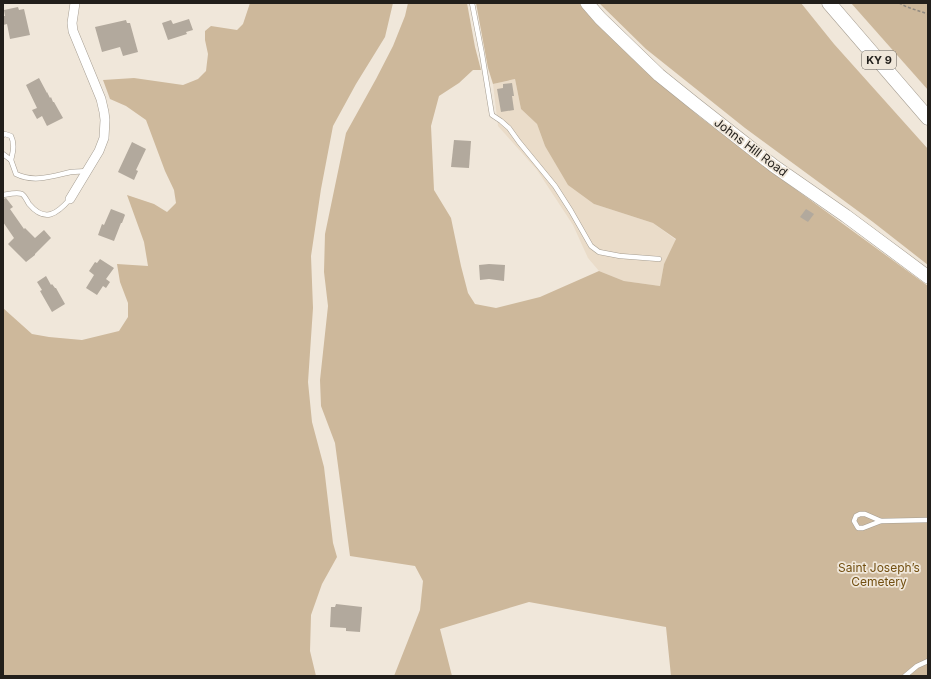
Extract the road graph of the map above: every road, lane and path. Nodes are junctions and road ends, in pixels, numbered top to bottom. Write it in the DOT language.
graph roads {
  1 [pos="75,3"];
  2 [pos="472,3"];
  3 [pos="587,3"];
  4 [pos="829,3"];
  5 [pos="900,3"];
  6 [pos="928,14"];
  7 [pos="928,118"];
  8 [pos="3,135"];
  9 [pos="3,154"];
  10 [pos="11,160"];
  11 [pos="87,171"];
  12 [pos="3,194"];
  13 [pos="70,199"];
  14 [pos="659,259"];
  15 [pos="928,277"];
  16 [pos="928,520"];
  17 [pos="881,521"];
  18 [pos="928,661"];
  19 [pos="905,676"];
  1 -- 11 [label="street"];
  2 -- 14 [label="lane"];
  3 -- 15 [label="main road, Johns Hill Road"];
  4 -- 7 [label="main road, KY 9"];
  5 -- 6 [label="path"];
  8 -- 10 [label="lane"];
  9 -- 10 [label="lane"];
  10 -- 11 [label="lane"];
  11 -- 13 [label="street"];
  12 -- 13 [label="lane"];
  16 -- 17 [label="lane"];
  17 -- 17 [label="lane"];
  18 -- 19 [label="lane"];
}
